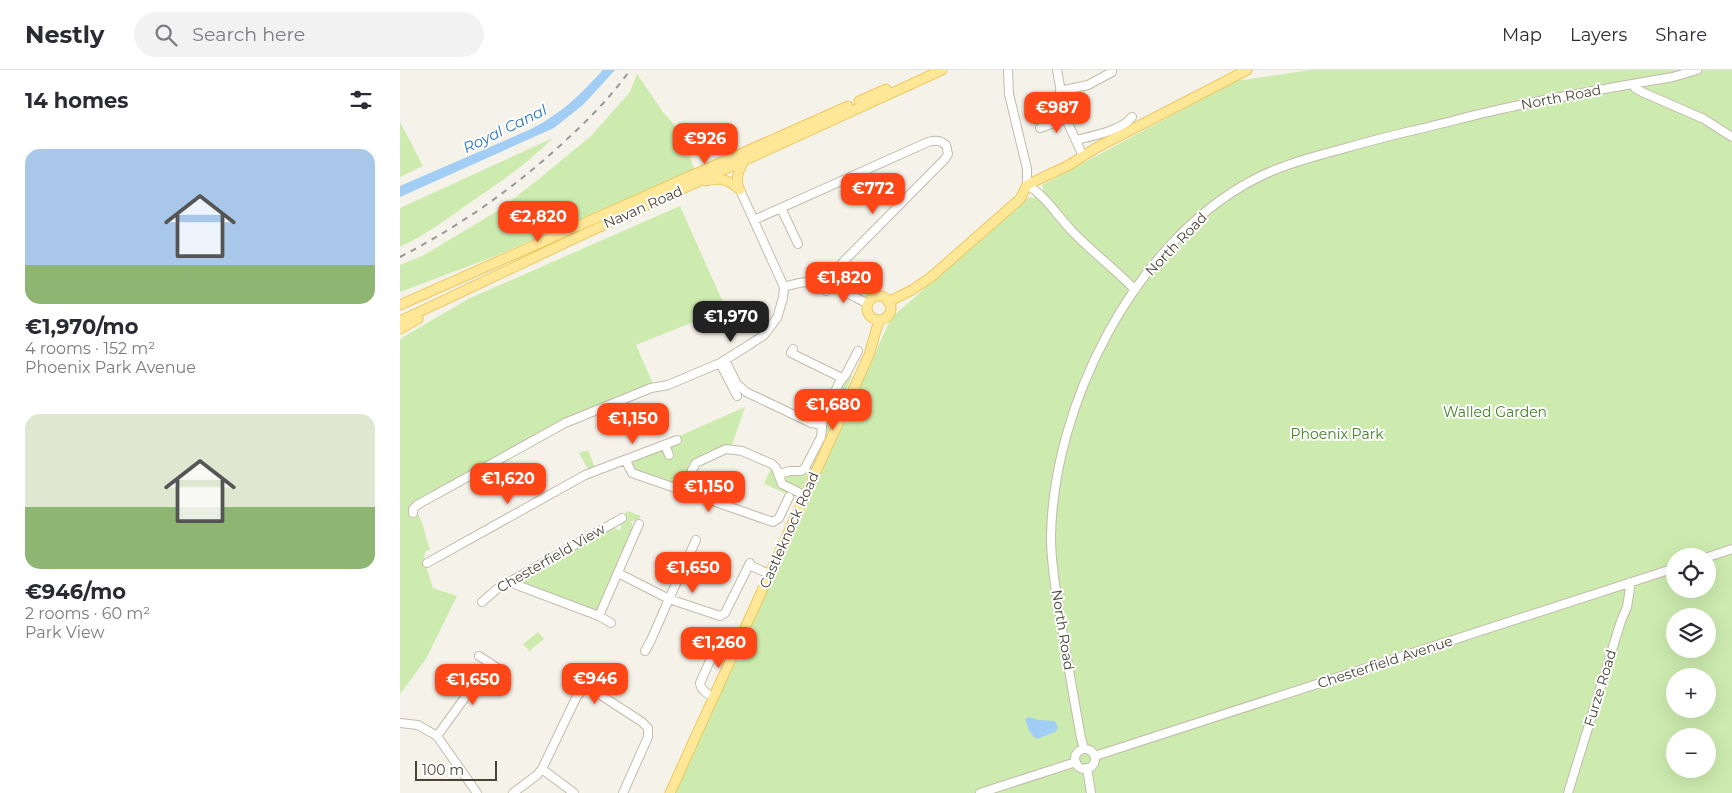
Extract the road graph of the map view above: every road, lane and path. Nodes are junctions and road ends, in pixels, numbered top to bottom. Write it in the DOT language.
graph roads {
  1 [pos="929,70"];
  2 [pos="942,70"];
  3 [pos="1008,70"];
  4 [pos="1057,70"];
  5 [pos="1247,70"];
  6 [pos="1698,70"];
  7 [pos="1112,72"];
  8 [pos="1230,74"];
  9 [pos="1634,84"];
  10 [pos="1060,91"];
  11 [pos="1132,117"];
  12 [pos="1066,119"];
  13 [pos="1040,128"];
  14 [pos="1732,137"];
  15 [pos="1076,140"];
  16 [pos="1084,156"];
  17 [pos="746,159"];
  18 [pos="1027,185"];
  19 [pos="689,186"];
  20 [pos="740,190"];
  21 [pos="781,208"];
  22 [pos="754,220"];
  23 [pos="798,244"];
  24 [pos="506,257"];
  25 [pos="495,277"];
  26 [pos="784,286"];
  27 [pos="827,288"];
  28 [pos="1134,290"];
  29 [pos="400,298"];
  30 [pos="888,302"];
  31 [pos="868,304"];
  32 [pos="400,305"];
  33 [pos="879,320"];
  34 [pos="400,322"];
  35 [pos="400,329"];
  36 [pos="793,349"];
  37 [pos="858,351"];
  38 [pos="720,362"];
  39 [pos="728,366"];
  40 [pos="842,378"];
  41 [pos="742,396"];
  42 [pos="821,425"];
  43 [pos="677,440"];
  44 [pos="665,445"];
  45 [pos="669,456"];
  46 [pos="626,461"];
  47 [pos="778,474"];
  48 [pos="684,492"];
  49 [pos="804,496"];
  50 [pos="788,497"];
  51 [pos="413,513"];
  52 [pos="622,518"];
  53 [pos="639,524"];
  54 [pos="696,540"];
  55 [pos="1732,549"];
  56 [pos="1716,554"];
  57 [pos="429,559"];
  58 [pos="1666,571"];
  59 [pos="618,573"];
  60 [pos="769,574"];
  61 [pos="509,582"];
  62 [pos="1630,582"];
  63 [pos="669,598"];
  64 [pos="482,602"];
  65 [pos="599,616"];
  66 [pos="611,623"];
  67 [pos="717,644"];
  68 [pos="645,651"];
  69 [pos="479,656"];
  70 [pos="490,663"];
  71 [pos="502,671"];
  72 [pos="713,696"];
  73 [pos="400,723"];
  74 [pos="437,736"];
  75 [pos="1084,749"];
  76 [pos="1095,756"];
  77 [pos="1076,762"];
  78 [pos="1087,768"];
  79 [pos="542,769"];
  80 [pos="477,793"];
  81 [pos="513,793"];
  82 [pos="574,793"];
  83 [pos="623,793"];
  84 [pos="670,793"];
  85 [pos="980,793"];
  86 [pos="1091,793"];
  87 [pos="1568,793"];
  1 -- 24 [label="main road, Navan Road"];
  2 -- 17 [label="main road, Navan Road"];
  3 -- 18 [label="street"];
  4 -- 10 [label="street"];
  5 -- 8 [label="main road"];
  6 -- 9 [label="street, North Road"];
  7 -- 10 [label="street"];
  8 -- 16 [label="main road"];
  9 -- 14 [label="street"];
  9 -- 28 [label="street, North Road"];
  10 -- 12 [label="street"];
  11 -- 15 [label="street"];
  12 -- 13 [label="street"];
  12 -- 15 [label="street"];
  15 -- 16 [label="street"];
  16 -- 18 [label="main road"];
  17 -- 19 [label="main road, Navan Road"];
  17 -- 20 [label="main road"];
  18 -- 28 [label="street"];
  18 -- 30 [label="main road"];
  19 -- 20 [label="main road"];
  19 -- 25 [label="main road, Navan Road"];
  20 -- 22 [label="street"];
  21 -- 22 [label="street"];
  21 -- 23 [label="street"];
  21 -- 27 [label="street"];
  22 -- 26 [label="street"];
  24 -- 29 [label="main road"];
  24 -- 32 [label="main road, Navan Road"];
  25 -- 34 [label="main road, Navan Road"];
  25 -- 35 [label="main road"];
  26 -- 27 [label="street"];
  26 -- 38 [label="street"];
  27 -- 31 [label="street"];
  28 -- 75 [label="street, North Road"];
  30 -- 31 [label="main road"];
  30 -- 33 [label="main road"];
  31 -- 33 [label="main road"];
  33 -- 49 [label="main road, Castleknock Road"];
  36 -- 40 [label="street"];
  37 -- 40 [label="street"];
  38 -- 41 [label="street"];
  38 -- 51 [label="street"];
  39 -- 41 [label="street"];
  40 -- 42 [label="street"];
  41 -- 42 [label="street"];
  42 -- 47 [label="street"];
  43 -- 44 [label="street"];
  44 -- 45 [label="street"];
  44 -- 46 [label="street"];
  46 -- 48 [label="street"];
  46 -- 57 [label="street"];
  47 -- 48 [label="street"];
  47 -- 49 [label="street"];
  48 -- 50 [label="street"];
  49 -- 60 [label="main road, Castleknock Road"];
  52 -- 61 [label="street, Chesterfield View"];
  53 -- 59 [label="street"];
  54 -- 63 [label="street"];
  55 -- 56 [label="street"];
  58 -- 62 [label="street, Chesterfield Avenue"];
  59 -- 63 [label="street"];
  59 -- 65 [label="street"];
  60 -- 63 [label="street"];
  60 -- 72 [label="main road, Castleknock Road"];
  61 -- 64 [label="street, Chesterfield View"];
  61 -- 65 [label="street"];
  62 -- 76 [label="street, Chesterfield Avenue"];
  62 -- 87 [label="street, Furze Road"];
  63 -- 68 [label="street"];
  65 -- 66 [label="street"];
  67 -- 72 [label="street"];
  69 -- 70 [label="street"];
  70 -- 71 [label="street"];
  70 -- 74 [label="street"];
  72 -- 84 [label="main road, Castleknock Road"];
  73 -- 74 [label="street"];
  74 -- 80 [label="street"];
  75 -- 76 [label="street"];
  75 -- 77 [label="street"];
  76 -- 78 [label="street"];
  77 -- 78 [label="street"];
  77 -- 85 [label="street"];
  78 -- 86 [label="street"];
  79 -- 81 [label="street"];
  79 -- 82 [label="street"];
  79 -- 83 [label="street"];
}
